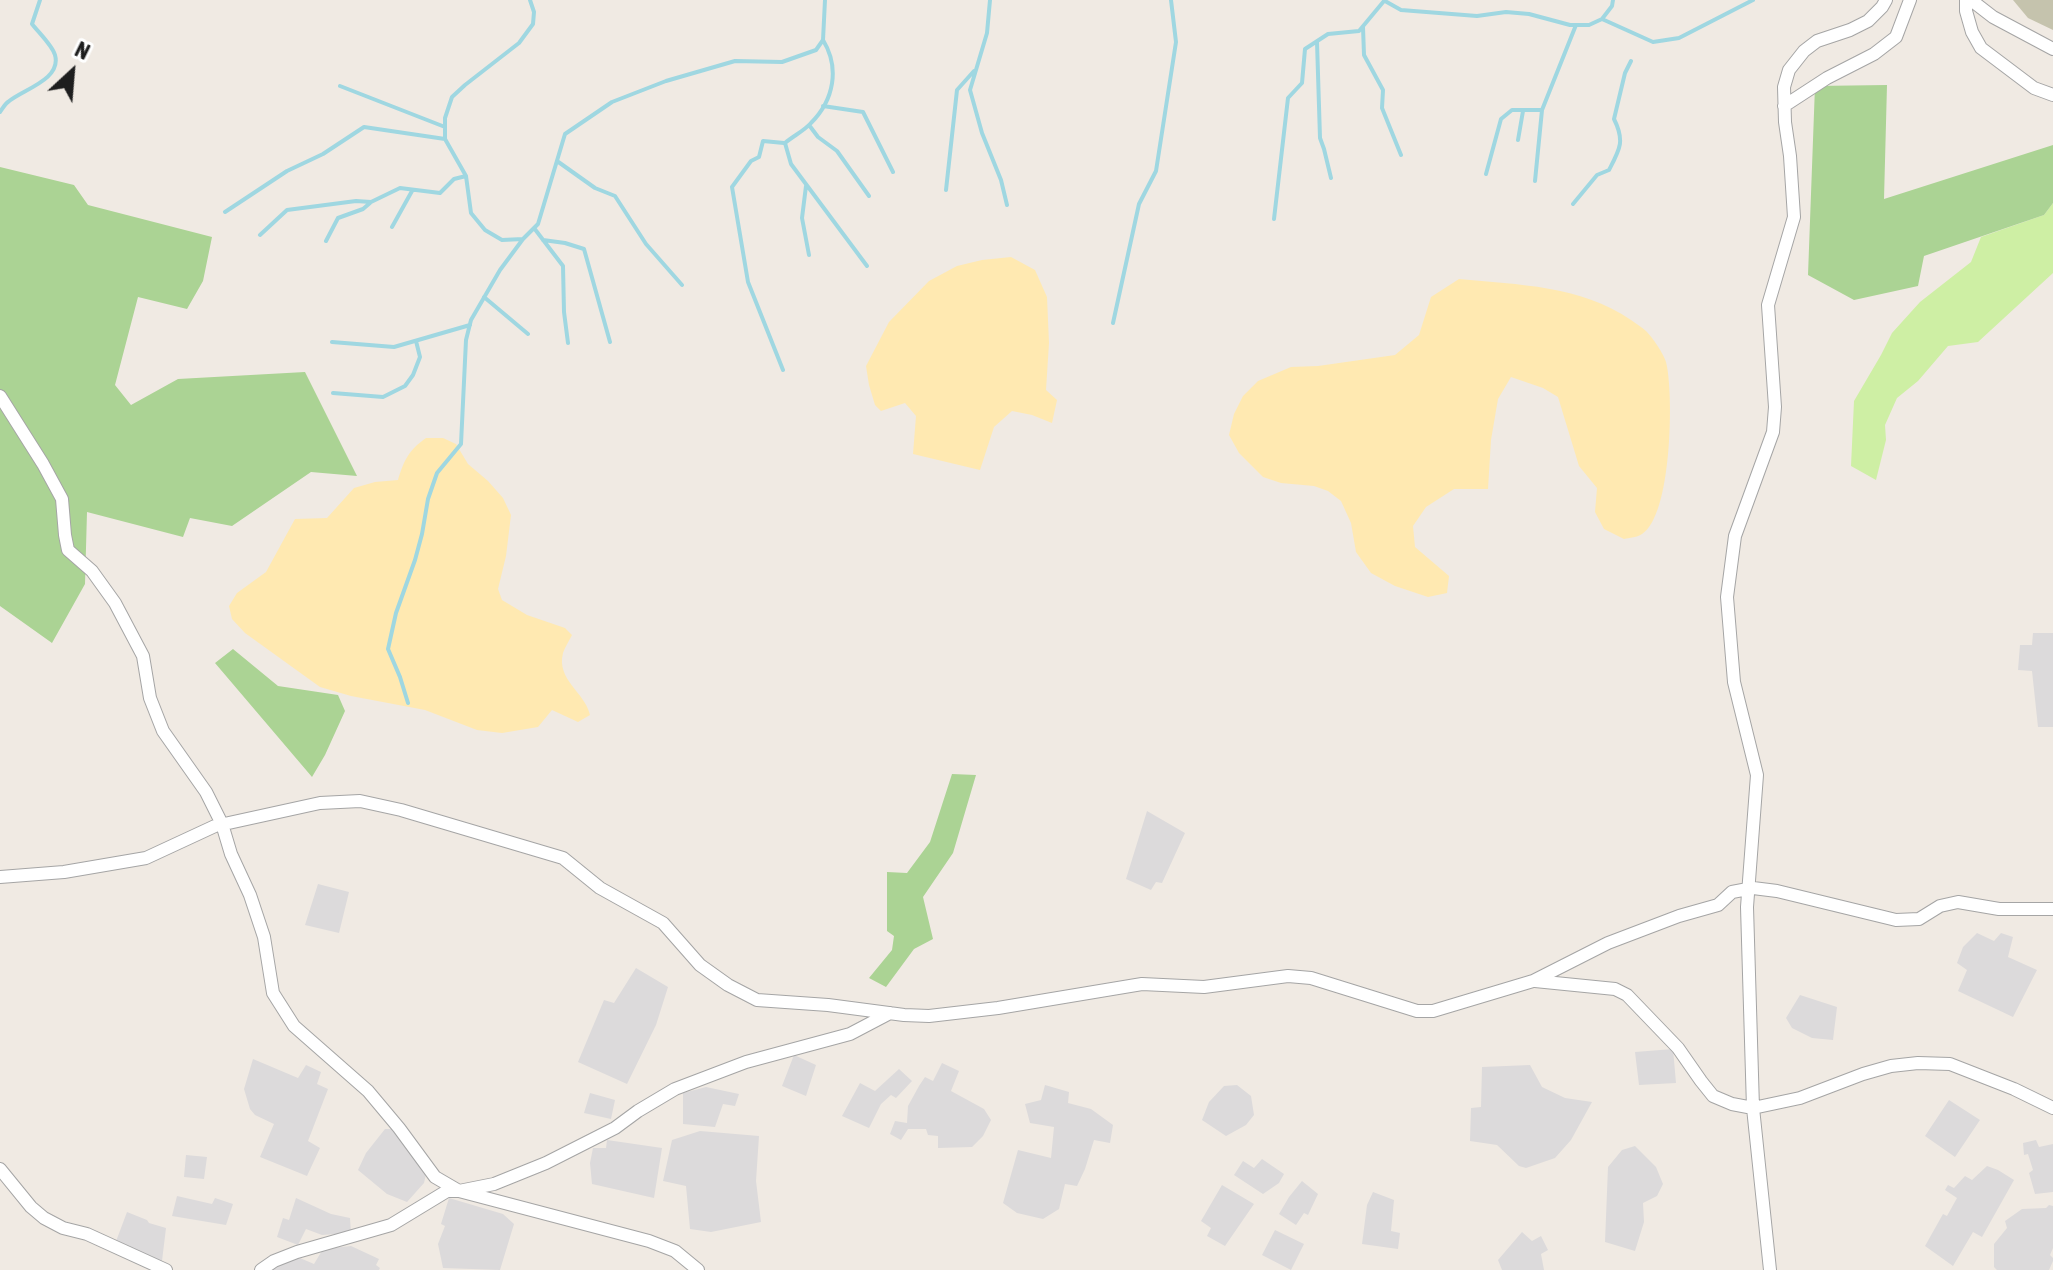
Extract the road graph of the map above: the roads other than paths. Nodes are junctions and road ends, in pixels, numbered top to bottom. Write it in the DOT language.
graph roads {
  1 [pos="1886,0"];
  2 [pos="1910,0"];
  3 [pos="1968,0"];
  4 [pos="2053,49"];
  5 [pos="2053,95"];
  6 [pos="1784,106"];
  7 [pos="0,396"];
  8 [pos="222,824"];
  9 [pos="0,877"];
  10 [pos="1749,888"];
  11 [pos="2053,909"];
  12 [pos="1533,981"];
  13 [pos="890,1013"];
  14 [pos="1753,1108"];
  15 [pos="2053,1108"];
  16 [pos="0,1169"];
  17 [pos="459,1191"];
  18 [pos="166,1270"];
  19 [pos="261,1270"];
  20 [pos="698,1270"];
  21 [pos="1770,1270"];
  1 -- 6 [label="street"];
  2 -- 6 [label="street"];
  3 -- 4 [label="street"];
  3 -- 5 [label="street"];
  6 -- 10 [label="street"];
  7 -- 8 [label="street"];
  8 -- 9 [label="street"];
  8 -- 13 [label="street"];
  8 -- 17 [label="street"];
  10 -- 11 [label="street"];
  10 -- 12 [label="street"];
  10 -- 14 [label="street"];
  12 -- 13 [label="street"];
  12 -- 14 [label="street"];
  13 -- 17 [label="street"];
  14 -- 15 [label="street"];
  14 -- 21 [label="street"];
  16 -- 18 [label="street"];
  17 -- 19 [label="street"];
  17 -- 20 [label="street"];
}
